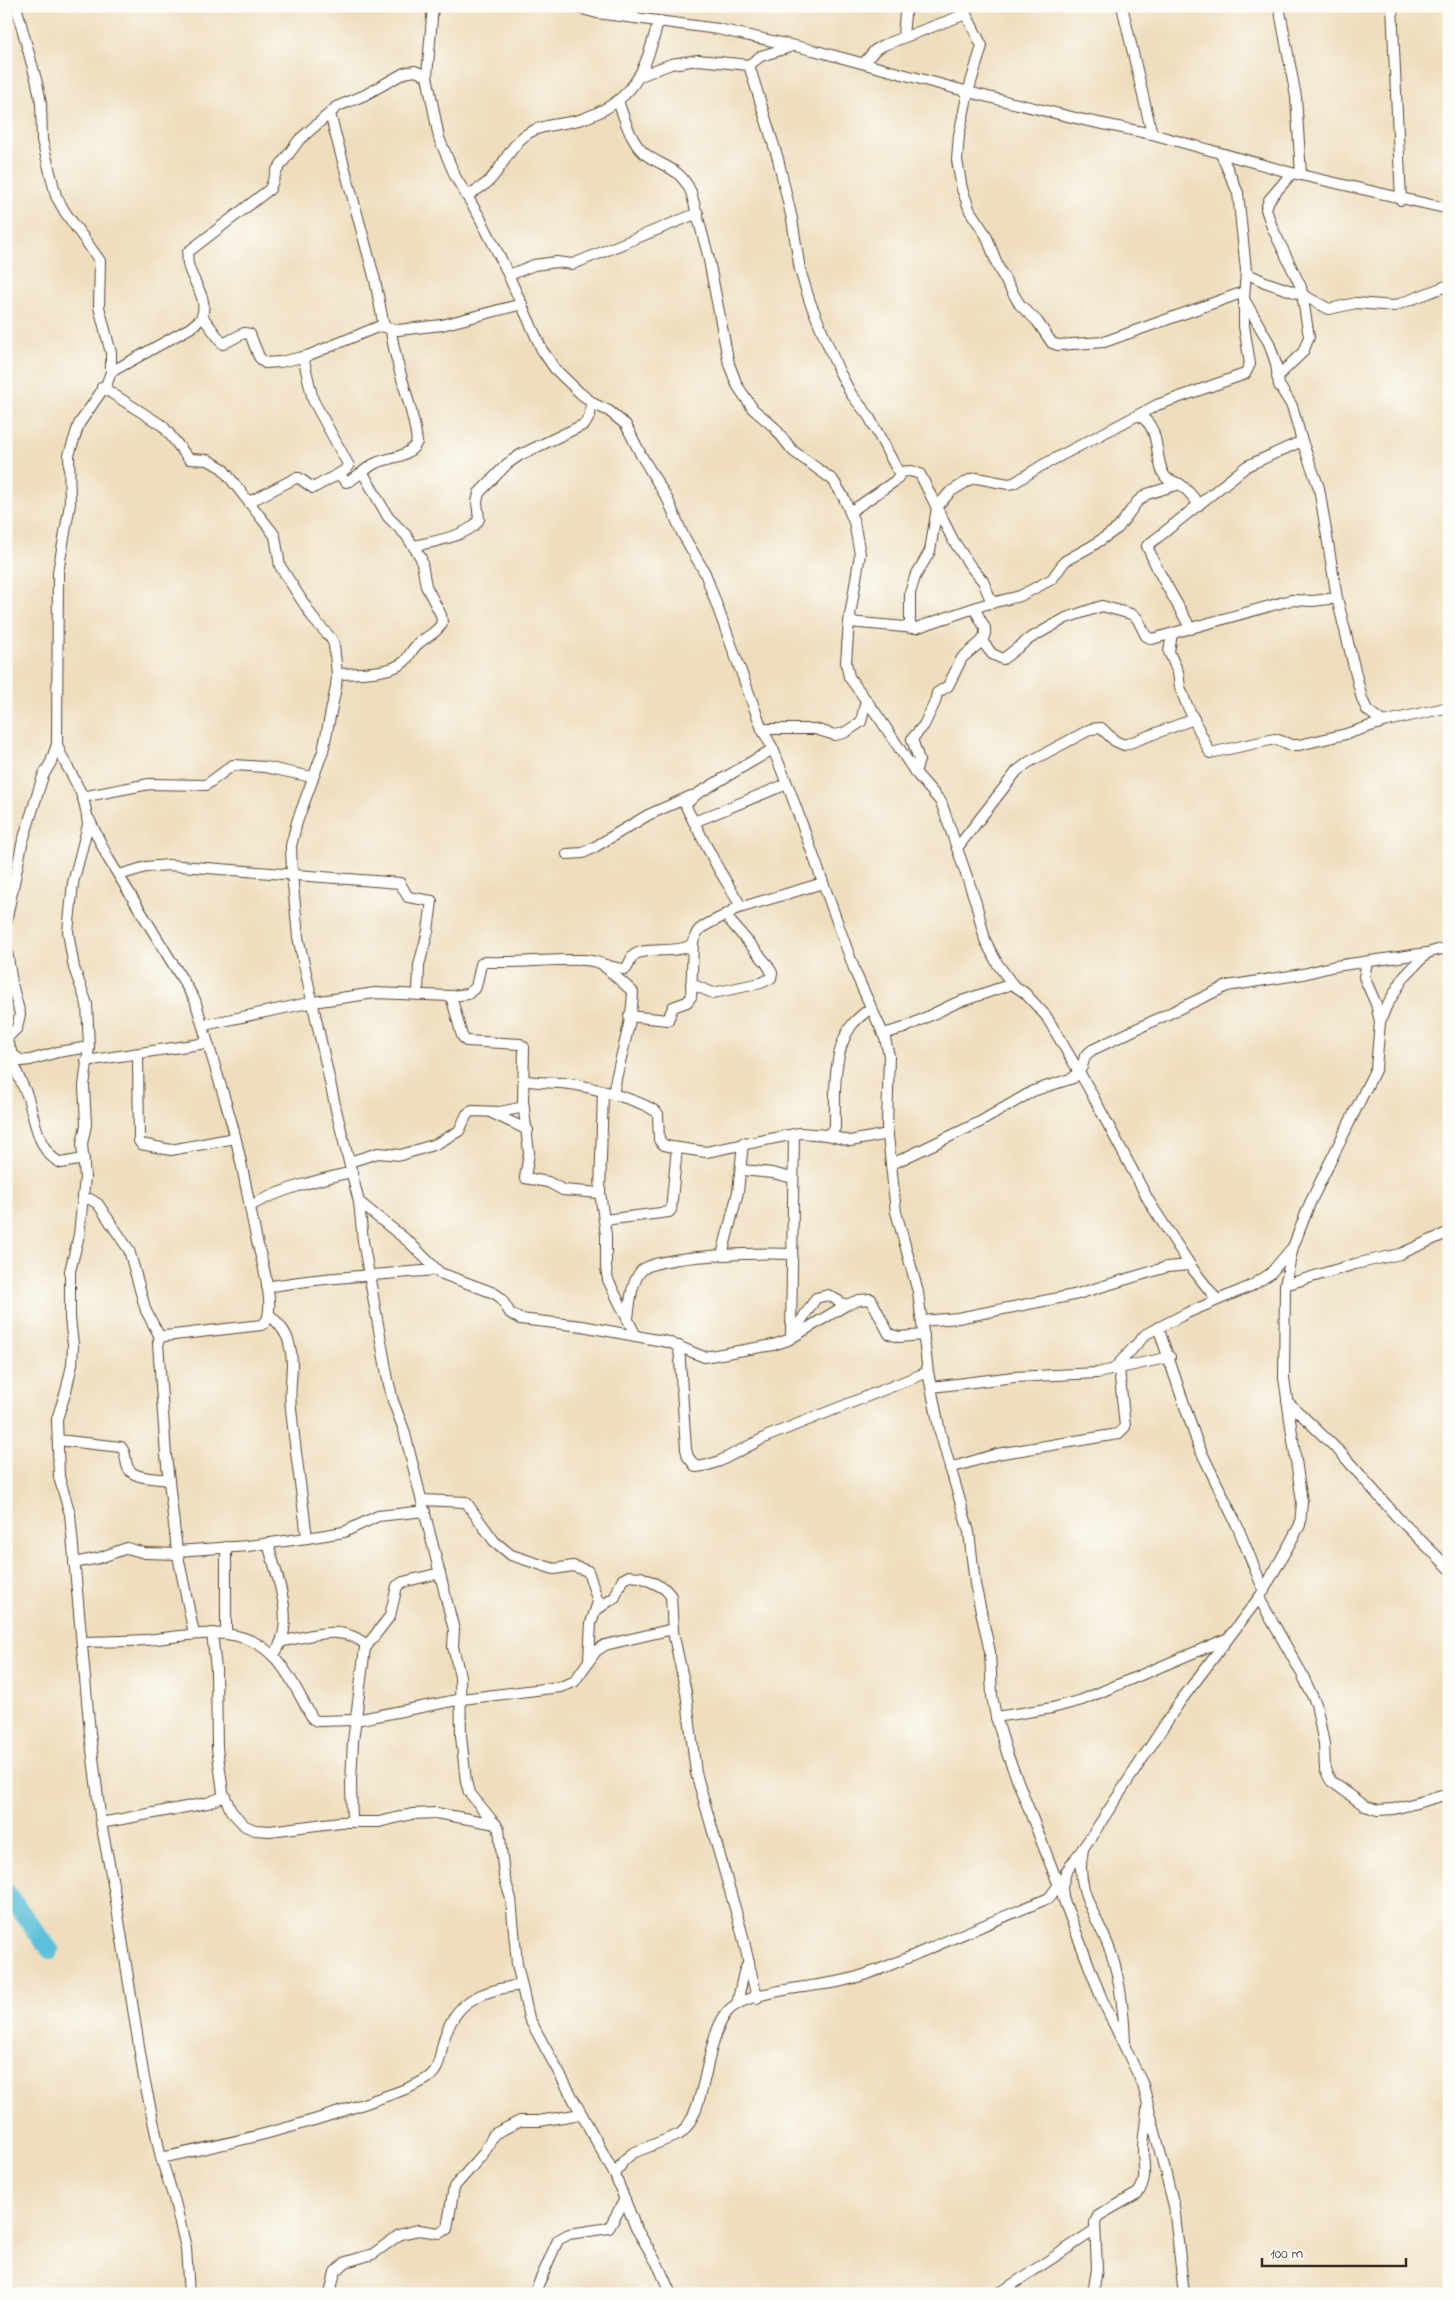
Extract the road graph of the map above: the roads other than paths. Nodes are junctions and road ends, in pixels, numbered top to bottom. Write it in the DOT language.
graph roads {
  1 [pos="16,6"];
  2 [pos="432,6"];
  3 [pos="572,6"];
  4 [pos="910,6"];
  5 [pos="1122,6"];
  6 [pos="1279,6"];
  7 [pos="1392,6"];
  8 [pos="964,10"];
  9 [pos="658,22"];
  10 [pos="903,36"];
  11 [pos="794,46"];
  12 [pos="864,63"];
  13 [pos="750,65"];
  14 [pos="427,76"];
  15 [pos="639,77"];
  16 [pos="968,92"];
  17 [pos="618,101"];
  18 [pos="332,112"];
  19 [pos="1152,134"];
  20 [pos="1221,154"];
  21 [pos="1297,174"];
  22 [pos="467,196"];
  23 [pos="1402,200"];
  24 [pos="1449,209"];
  25 [pos="698,213"];
  26 [pos="1246,273"];
  27 [pos="509,275"];
  28 [pos="1449,285"];
  29 [pos="1303,295"];
  30 [pos="1244,296"];
  31 [pos="522,304"];
  32 [pos="202,316"];
  33 [pos="388,328"];
  34 [pos="303,357"];
  35 [pos="111,372"];
  36 [pos="1277,377"];
  37 [pos="102,387"];
  38 [pos="591,402"];
  39 [pos="1138,415"];
  40 [pos="1302,441"];
  41 [pos="899,472"];
  42 [pos="363,473"];
  43 [pos="339,474"];
  44 [pos="1180,484"];
  45 [pos="249,502"];
  46 [pos="1200,505"];
  47 [pos="937,507"];
  48 [pos="850,512"];
  49 [pos="414,546"];
  50 [pos="1337,598"];
  51 [pos="992,603"];
  52 [pos="974,608"];
  53 [pos="849,622"];
  54 [pos="910,628"];
  55 [pos="1191,629"];
  56 [pos="1172,634"];
  57 [pos="982,641"];
  58 [pos="337,674"];
  59 [pos="866,700"];
  60 [pos="1449,707"];
  61 [pos="1194,719"];
  62 [pos="1383,722"];
  63 [pos="762,729"];
  64 [pos="58,743"];
  65 [pos="773,749"];
  66 [pos="915,772"];
  67 [pos="312,777"];
  68 [pos="787,784"];
  69 [pos="697,794"];
  70 [pos="82,797"];
  71 [pos="87,816"];
  72 [pos="694,822"];
  73 [pos="957,848"];
  74 [pos="567,854"];
  75 [pos="292,874"];
  76 [pos="119,875"];
  77 [pos="823,883"];
  78 [pos="736,910"];
  79 [pos="725,914"];
  80 [pos="6,922"];
  81 [pos="6,943"];
  82 [pos="693,943"];
  83 [pos="1449,947"];
  84 [pos="1427,953"];
  85 [pos="1367,962"];
  86 [pos="602,964"];
  87 [pos="692,984"];
  88 [pos="1012,984"];
  89 [pos="418,995"];
  90 [pos="452,996"];
  91 [pos="313,1002"];
  92 [pos="871,1008"];
  93 [pos="629,1016"];
  94 [pos="1380,1022"];
  95 [pos="204,1025"];
  96 [pos="883,1034"];
  97 [pos="6,1040"];
  98 [pos="208,1043"];
  99 [pos="88,1048"];
  100 [pos="138,1054"];
  101 [pos="12,1055"];
  102 [pos="86,1061"];
  103 [pos="1079,1071"];
  104 [pos="524,1080"];
  105 [pos="603,1092"];
  106 [pos="613,1096"];
  107 [pos="524,1107"];
  108 [pos="488,1111"];
  109 [pos="528,1130"];
  110 [pos="794,1134"];
  111 [pos="888,1134"];
  112 [pos="827,1135"];
  113 [pos="235,1138"];
  114 [pos="743,1143"];
  115 [pos="677,1148"];
  116 [pos="84,1159"];
  117 [pos="892,1164"];
  118 [pos="350,1167"];
  119 [pos="742,1170"];
  120 [pos="793,1178"];
  121 [pos="600,1193"];
  122 [pos="83,1199"];
  123 [pos="359,1202"];
  124 [pos="250,1206"];
  125 [pos="604,1220"];
  126 [pos="1449,1232"];
  127 [pos="1293,1247"];
  128 [pos="792,1254"];
  129 [pos="722,1256"];
  130 [pos="1190,1265"];
  131 [pos="436,1270"];
  132 [pos="369,1276"];
  133 [pos="1285,1285"];
  134 [pos="267,1287"];
  135 [pos="1217,1300"];
  136 [pos="846,1305"];
  137 [pos="269,1314"];
  138 [pos="628,1318"];
  139 [pos="922,1321"];
  140 [pos="1158,1326"];
  141 [pos="924,1335"];
  142 [pos="636,1336"];
  143 [pos="160,1337"];
  144 [pos="790,1338"];
  145 [pos="679,1346"];
  146 [pos="1170,1357"];
  147 [pos="1116,1369"];
  148 [pos="928,1372"];
  149 [pos="932,1387"];
  150 [pos="1287,1401"];
  151 [pos="58,1440"];
  152 [pos="950,1468"];
  153 [pos="169,1480"];
  154 [pos="422,1500"];
  155 [pos="425,1511"];
  156 [pos="307,1538"];
  157 [pos="268,1543"];
  158 [pos="226,1547"];
  159 [pos="178,1552"];
  160 [pos="74,1563"];
  161 [pos="1449,1568"];
  162 [pos="440,1574"];
  163 [pos="1261,1594"];
  164 [pos="594,1611"];
  165 [pos="672,1629"];
  166 [pos="212,1633"];
  167 [pos="226,1633"];
  168 [pos="194,1634"];
  169 [pos="1227,1639"];
  170 [pos="283,1641"];
  171 [pos="82,1642"];
  172 [pos="367,1646"];
  173 [pos="273,1656"];
  174 [pos="589,1660"];
  175 [pos="462,1699"];
  176 [pos="996,1716"];
  177 [pos="356,1720"];
  178 [pos="1449,1794"];
  179 [pos="225,1796"];
  180 [pos="352,1822"];
  181 [pos="102,1823"];
  182 [pos="496,1824"];
  183 [pos="1084,1847"];
  184 [pos="1066,1872"];
  185 [pos="1058,1886"];
  186 [pos="749,1960"];
  187 [pos="521,1985"];
  188 [pos="757,1998"];
  189 [pos="737,2004"];
  190 [pos="1125,2048"];
  191 [pos="1148,2104"];
  192 [pos="581,2114"];
  193 [pos="161,2158"];
  194 [pos="615,2175"];
  195 [pos="625,2199"];
  196 [pos="1095,2230"];
  197 [pos="189,2294"];
  198 [pos="330,2294"];
  199 [pos="534,2294"];
  200 [pos="671,2294"];
  201 [pos="998,2294"];
  202 [pos="1093,2294"];
  203 [pos="1184,2294"];
  1 -- 35 [label="street"];
  2 -- 14 [label="street"];
  3 -- 9 [label="street"];
  4 -- 10 [label="street"];
  5 -- 19 [label="street"];
  6 -- 21 [label="street"];
  7 -- 23 [label="street"];
  8 -- 10 [label="street"];
  8 -- 16 [label="street"];
  9 -- 11 [label="street"];
  9 -- 15 [label="street"];
  10 -- 12 [label="street"];
  11 -- 12 [label="street"];
  11 -- 13 [label="street"];
  12 -- 16 [label="street"];
  13 -- 15 [label="street"];
  13 -- 41 [label="street"];
  14 -- 18 [label="street"];
  14 -- 22 [label="street"];
  15 -- 17 [label="street"];
  16 -- 19 [label="street"];
  16 -- 30 [label="street"];
  17 -- 22 [label="street"];
  17 -- 25 [label="street"];
  18 -- 32 [label="street"];
  18 -- 33 [label="street"];
  19 -- 20 [label="street"];
  20 -- 21 [label="street"];
  20 -- 26 [label="street"];
  21 -- 23 [label="street"];
  21 -- 29 [label="street"];
  22 -- 27 [label="street"];
  23 -- 24 [label="street"];
  25 -- 27 [label="street"];
  25 -- 48 [label="street"];
  26 -- 29 [label="street"];
  26 -- 30 [label="street"];
  27 -- 31 [label="street"];
  28 -- 29 [label="street"];
  29 -- 36 [label="street"];
  30 -- 36 [label="street"];
  30 -- 39 [label="street"];
  31 -- 33 [label="street"];
  31 -- 38 [label="street"];
  32 -- 34 [label="street"];
  32 -- 35 [label="street"];
  33 -- 34 [label="street"];
  33 -- 42 [label="street"];
  34 -- 43 [label="street"];
  35 -- 37 [label="street"];
  36 -- 40 [label="street"];
  37 -- 45 [label="street"];
  37 -- 64 [label="street"];
  38 -- 49 [label="street"];
  38 -- 63 [label="street"];
  39 -- 44 [label="street"];
  39 -- 47 [label="street"];
  40 -- 46 [label="street"];
  40 -- 50 [label="street"];
  41 -- 47 [label="street"];
  41 -- 48 [label="street"];
  42 -- 43 [label="street"];
  42 -- 49 [label="street"];
  43 -- 45 [label="street"];
  44 -- 46 [label="street"];
  44 -- 51 [label="street"];
  45 -- 58 [label="street"];
  46 -- 55 [label="street"];
  47 -- 51 [label="street"];
  47 -- 54 [label="street"];
  48 -- 53 [label="street"];
  49 -- 58 [label="street"];
  50 -- 55 [label="street"];
  50 -- 62 [label="street"];
  51 -- 52 [label="street"];
  52 -- 54 [label="street"];
  52 -- 57 [label="street"];
  53 -- 54 [label="street"];
  53 -- 59 [label="street"];
  55 -- 56 [label="street"];
  56 -- 57 [label="street"];
  56 -- 61 [label="street"];
  57 -- 66 [label="street"];
  58 -- 67 [label="street"];
  59 -- 63 [label="street"];
  59 -- 66 [label="street"];
  60 -- 62 [label="street"];
  61 -- 62 [label="street"];
  61 -- 73 [label="street"];
  63 -- 65 [label="street"];
  64 -- 70 [label="street"];
  64 -- 80 [label="street"];
  65 -- 68 [label="street"];
  65 -- 69 [label="street"];
  66 -- 73 [label="street"];
  67 -- 70 [label="street"];
  67 -- 75 [label="street"];
  68 -- 72 [label="street"];
  68 -- 77 [label="street"];
  69 -- 72 [label="street"];
  69 -- 74 [label="street"];
  70 -- 71 [label="street"];
  71 -- 76 [label="street"];
  71 -- 99 [label="street"];
  72 -- 78 [label="street"];
  73 -- 88 [label="street"];
  75 -- 76 [label="street"];
  75 -- 89 [label="street"];
  75 -- 91 [label="street"];
  76 -- 95 [label="street"];
  77 -- 78 [label="street"];
  77 -- 92 [label="street"];
  78 -- 79 [label="street"];
  79 -- 82 [label="street"];
  79 -- 87 [label="street"];
  81 -- 97 [label="street"];
  82 -- 86 [label="street"];
  82 -- 87 [label="street"];
  83 -- 84 [label="street"];
  84 -- 85 [label="street"];
  84 -- 94 [label="street"];
  85 -- 94 [label="street"];
  85 -- 103 [label="street"];
  86 -- 90 [label="street"];
  86 -- 93 [label="street"];
  87 -- 93 [label="street"];
  88 -- 96 [label="street"];
  88 -- 103 [label="street"];
  89 -- 90 [label="street"];
  89 -- 91 [label="street"];
  90 -- 104 [label="street"];
  91 -- 95 [label="street"];
  91 -- 118 [label="street"];
  92 -- 96 [label="street"];
  92 -- 112 [label="street"];
  93 -- 106 [label="street"];
  94 -- 127 [label="street"];
  95 -- 98 [label="street"];
  96 -- 111 [label="street"];
  97 -- 101 [label="street"];
  98 -- 100 [label="street"];
  98 -- 113 [label="street"];
  99 -- 101 [label="street"];
  99 -- 102 [label="street"];
  100 -- 102 [label="street"];
  100 -- 113 [label="street"];
  101 -- 116 [label="street"];
  102 -- 116 [label="street"];
  103 -- 117 [label="street"];
  103 -- 130 [label="street"];
  104 -- 105 [label="street"];
  104 -- 107 [label="street"];
  105 -- 106 [label="street"];
  105 -- 121 [label="street"];
  106 -- 115 [label="street"];
  107 -- 108 [label="street"];
  107 -- 109 [label="street"];
  108 -- 109 [label="street"];
  108 -- 118 [label="street"];
  109 -- 121 [label="street"];
  110 -- 112 [label="street"];
  110 -- 114 [label="street"];
  110 -- 120 [label="street"];
  111 -- 112 [label="street"];
  111 -- 117 [label="street"];
  113 -- 124 [label="street"];
  114 -- 115 [label="street"];
  114 -- 119 [label="street"];
  115 -- 125 [label="street"];
  116 -- 122 [label="street"];
  117 -- 139 [label="street"];
  118 -- 123 [label="street"];
  118 -- 124 [label="street"];
  119 -- 120 [label="street"];
  119 -- 129 [label="street"];
  120 -- 128 [label="street"];
  121 -- 125 [label="street"];
  122 -- 143 [label="street"];
  122 -- 151 [label="street"];
  123 -- 131 [label="street"];
  123 -- 132 [label="street"];
  124 -- 134 [label="street"];
  125 -- 138 [label="street"];
  126 -- 133 [label="street"];
  127 -- 133 [label="street"];
  127 -- 135 [label="street"];
  128 -- 129 [label="street"];
  128 -- 144 [label="street"];
  129 -- 138 [label="street"];
  130 -- 135 [label="street"];
  130 -- 139 [label="street"];
  131 -- 132 [label="street"];
  131 -- 142 [label="street"];
  132 -- 134 [label="street"];
  132 -- 154 [label="street"];
  133 -- 150 [label="street"];
  134 -- 137 [label="street"];
  135 -- 140 [label="street"];
  136 -- 141 [label="street"];
  136 -- 144 [label="street"];
  136 -- 144 [label="street"];
  137 -- 143 [label="street"];
  137 -- 156 [label="street"];
  138 -- 142 [label="street"];
  139 -- 141 [label="street"];
  140 -- 146 [label="street"];
  140 -- 147 [label="street"];
  141 -- 148 [label="street"];
  142 -- 145 [label="street"];
  143 -- 153 [label="street"];
  144 -- 145 [label="street"];
  145 -- 148 [label="street"];
  146 -- 147 [label="street"];
  146 -- 163 [label="street"];
  147 -- 149 [label="street"];
  147 -- 152 [label="street"];
  148 -- 149 [label="street"];
  149 -- 152 [label="street"];
  150 -- 161 [label="street"];
  150 -- 163 [label="street"];
  151 -- 153 [label="street"];
  151 -- 160 [label="street"];
  152 -- 176 [label="street"];
  153 -- 159 [label="street"];
  154 -- 155 [label="street"];
  154 -- 164 [label="street"];
  155 -- 156 [label="street"];
  155 -- 162 [label="street"];
  156 -- 157 [label="street"];
  157 -- 158 [label="street"];
  157 -- 170 [label="street"];
  158 -- 159 [label="street"];
  158 -- 167 [label="street"];
  159 -- 160 [label="street"];
  159 -- 168 [label="street"];
  160 -- 171 [label="street"];
  162 -- 172 [label="street"];
  162 -- 175 [label="street"];
  163 -- 169 [label="street"];
  163 -- 178 [label="street"];
  164 -- 165 [label="street"];
  164 -- 174 [label="street"];
  165 -- 174 [label="street"];
  165 -- 186 [label="street"];
  166 -- 167 [label="street"];
  166 -- 168 [label="street"];
  166 -- 179 [label="street"];
  167 -- 173 [label="street"];
  168 -- 171 [label="street"];
  169 -- 176 [label="street"];
  169 -- 183 [label="street"];
  170 -- 172 [label="street"];
  170 -- 173 [label="street"];
  171 -- 181 [label="street"];
  172 -- 177 [label="street"];
  173 -- 177 [label="street"];
  174 -- 175 [label="street"];
  175 -- 177 [label="street"];
  175 -- 182 [label="street"];
  176 -- 185 [label="street"];
  177 -- 180 [label="street"];
  179 -- 180 [label="street"];
  179 -- 181 [label="street"];
  180 -- 182 [label="street"];
  181 -- 193 [label="street"];
  182 -- 187 [label="street"];
  183 -- 184 [label="street"];
  183 -- 190 [label="street"];
  184 -- 185 [label="street"];
  184 -- 190 [label="street"];
  185 -- 188 [label="street"];
  186 -- 188 [label="street"];
  186 -- 189 [label="street"];
  187 -- 192 [label="street"];
  187 -- 193 [label="street"];
  188 -- 189 [label="street"];
  189 -- 194 [label="street"];
  190 -- 191 [label="street"];
  191 -- 196 [label="street"];
  191 -- 203 [label="street"];
  192 -- 194 [label="street"];
  192 -- 198 [label="street"];
  193 -- 197 [label="street"];
  194 -- 195 [label="street"];
  195 -- 199 [label="street"];
  195 -- 200 [label="street"];
  196 -- 201 [label="street"];
  196 -- 202 [label="street"];
}
